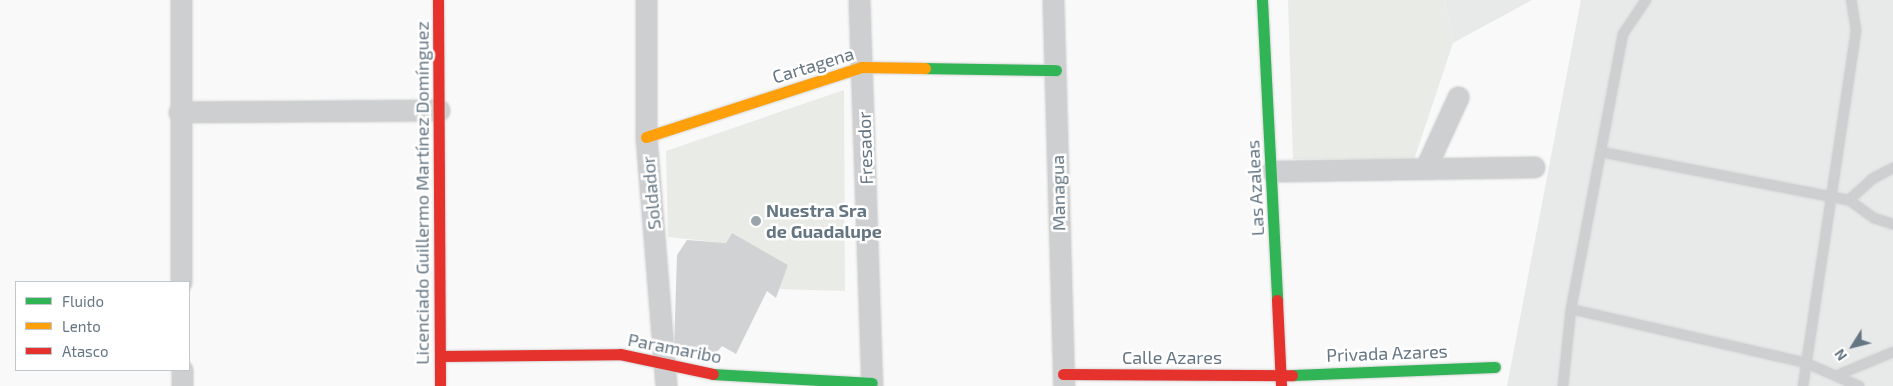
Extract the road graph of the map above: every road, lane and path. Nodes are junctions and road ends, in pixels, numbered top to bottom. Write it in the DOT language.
graph roads {
  1 [pos="181,0"];
  2 [pos="438,0"];
  3 [pos="646,0"];
  4 [pos="859,0"];
  5 [pos="1053,0"];
  6 [pos="1262,0"];
  7 [pos="1646,0"];
  8 [pos="1851,0"];
  9 [pos="861,67"];
  10 [pos="1056,70"];
  11 [pos="1458,97"];
  12 [pos="439,110"];
  13 [pos="179,112"];
  14 [pos="646,137"];
  15 [pos="1601,152"];
  16 [pos="1426,167"];
  17 [pos="1534,167"];
  18 [pos="1893,168"];
  19 [pos="1272,171"];
  20 [pos="1829,198"];
  21 [pos="1849,200"];
  22 [pos="1893,224"];
  23 [pos="181,281"];
  24 [pos="1571,310"];
  25 [pos="1893,352"];
  26 [pos="441,356"];
  27 [pos="664,362"];
  28 [pos="1806,363"];
  29 [pos="1495,367"];
  30 [pos="182,371"];
  31 [pos="1840,374"];
  32 [pos="1063,380"];
  33 [pos="1281,381"];
  34 [pos="872,384"];
  35 [pos="182,386"];
  36 [pos="440,386"];
  37 [pos="666,386"];
  38 [pos="1562,386"];
  39 [pos="1803,386"];
  40 [pos="1859,386"];
  1 -- 13 [label="street"];
  2 -- 12 [label="street, Licenciado Guillermo Martínez Domínguez"];
  3 -- 14 [label="street, Soldador"];
  4 -- 9 [label="street, Fresador"];
  5 -- 10 [label="street, Managua"];
  6 -- 19 [label="street, Las Azaleas"];
  7 -- 15 [label="lane"];
  8 -- 20 [label="lane"];
  9 -- 10 [label="street, Cartagena"];
  9 -- 14 [label="street, Cartagena"];
  9 -- 34 [label="street, Fresador"];
  10 -- 32 [label="street, Managua"];
  11 -- 16 [label="street"];
  12 -- 13 [label="street"];
  12 -- 26 [label="street, Licenciado Guillermo Martínez Domínguez"];
  13 -- 23 [label="street"];
  14 -- 27 [label="street, Soldador"];
  15 -- 20 [label="lane"];
  15 -- 24 [label="lane"];
  16 -- 17 [label="street"];
  16 -- 19 [label="street"];
  18 -- 21 [label="lane"];
  19 -- 33 [label="street, Las Azaleas"];
  20 -- 21 [label="lane"];
  20 -- 28 [label="lane"];
  21 -- 22 [label="lane"];
  24 -- 28 [label="lane"];
  24 -- 38 [label="lane"];
  25 -- 31 [label="lane"];
  26 -- 27 [label="street, Paramaribo"];
  26 -- 36 [label="street, Licenciado Guillermo Martínez Domínguez"];
  27 -- 34 [label="street, Paramaribo"];
  27 -- 37 [label="street, Soldador"];
  28 -- 31 [label="lane"];
  28 -- 39 [label="lane"];
  29 -- 33 [label="street, Privada Azares"];
  30 -- 35 [label="street"];
  31 -- 40 [label="lane"];
  32 -- 33 [label="street, Calle Azares"];
}
